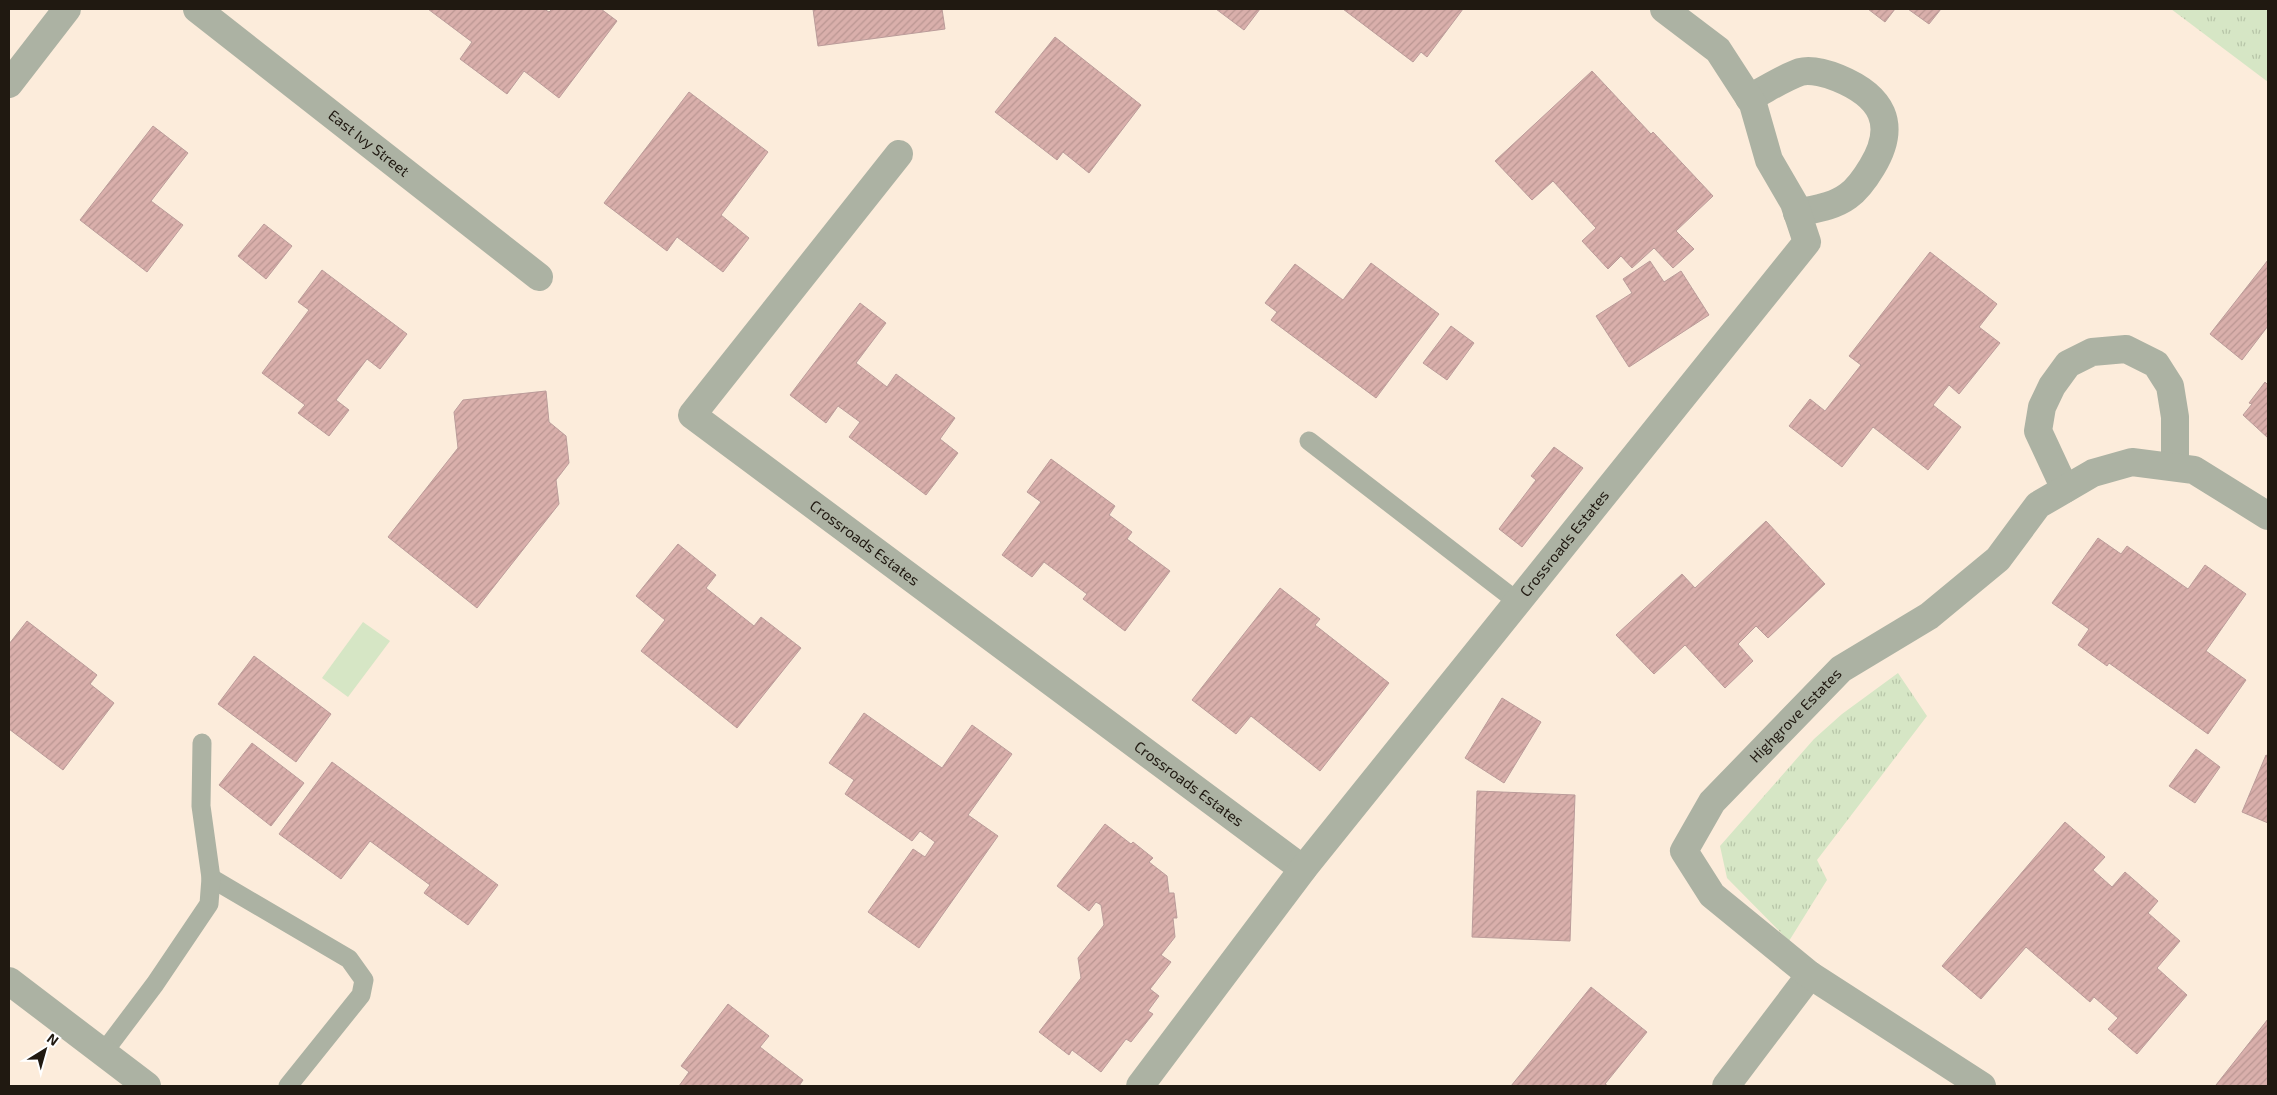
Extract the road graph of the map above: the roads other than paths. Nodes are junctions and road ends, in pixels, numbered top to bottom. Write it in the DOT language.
graph roads {
  1 [pos="67,9"];
  2 [pos="197,9"];
  3 [pos="1664,9"];
  4 [pos="9,84"];
  5 [pos="1749,98"];
  6 [pos="899,154"];
  7 [pos="1797,213"];
  8 [pos="539,277"];
  9 [pos="1309,441"];
  10 [pos="2175,467"];
  11 [pos="2065,489"];
  12 [pos="2268,516"];
  13 [pos="1518,602"];
  14 [pos="202,743"];
  15 [pos="1303,869"];
  16 [pos="211,878"];
  17 [pos="1810,975"];
  18 [pos="9,981"];
  19 [pos="103,1053"];
  20 [pos="146,1086"];
  21 [pos="288,1086"];
  22 [pos="1140,1086"];
  23 [pos="1726,1086"];
  24 [pos="1982,1086"];
  1 -- 4 [label="street"];
  2 -- 8 [label="street, East Ivy Street"];
  3 -- 5 [label="street, Crossroads Estates"];
  5 -- 7 [label="street, Crossroads Estates"];
  5 -- 7 [label="street"];
  6 -- 15 [label="street, Crossroads Estates"];
  7 -- 13 [label="street, Crossroads Estates"];
  9 -- 13 [label="lane"];
  10 -- 11 [label="street, Highgrove Estates"];
  10 -- 11 [label="street"];
  10 -- 12 [label="street, Highgrove Estates"];
  11 -- 17 [label="street, Highgrove Estates"];
  13 -- 15 [label="street, Crossroads Estates"];
  14 -- 16 [label="lane"];
  15 -- 22 [label="street, Crossroads Estates"];
  16 -- 19 [label="lane"];
  16 -- 21 [label="lane"];
  17 -- 23 [label="street"];
  17 -- 24 [label="street, Highgrove Estates"];
  18 -- 19 [label="street"];
  19 -- 20 [label="street"];
}
